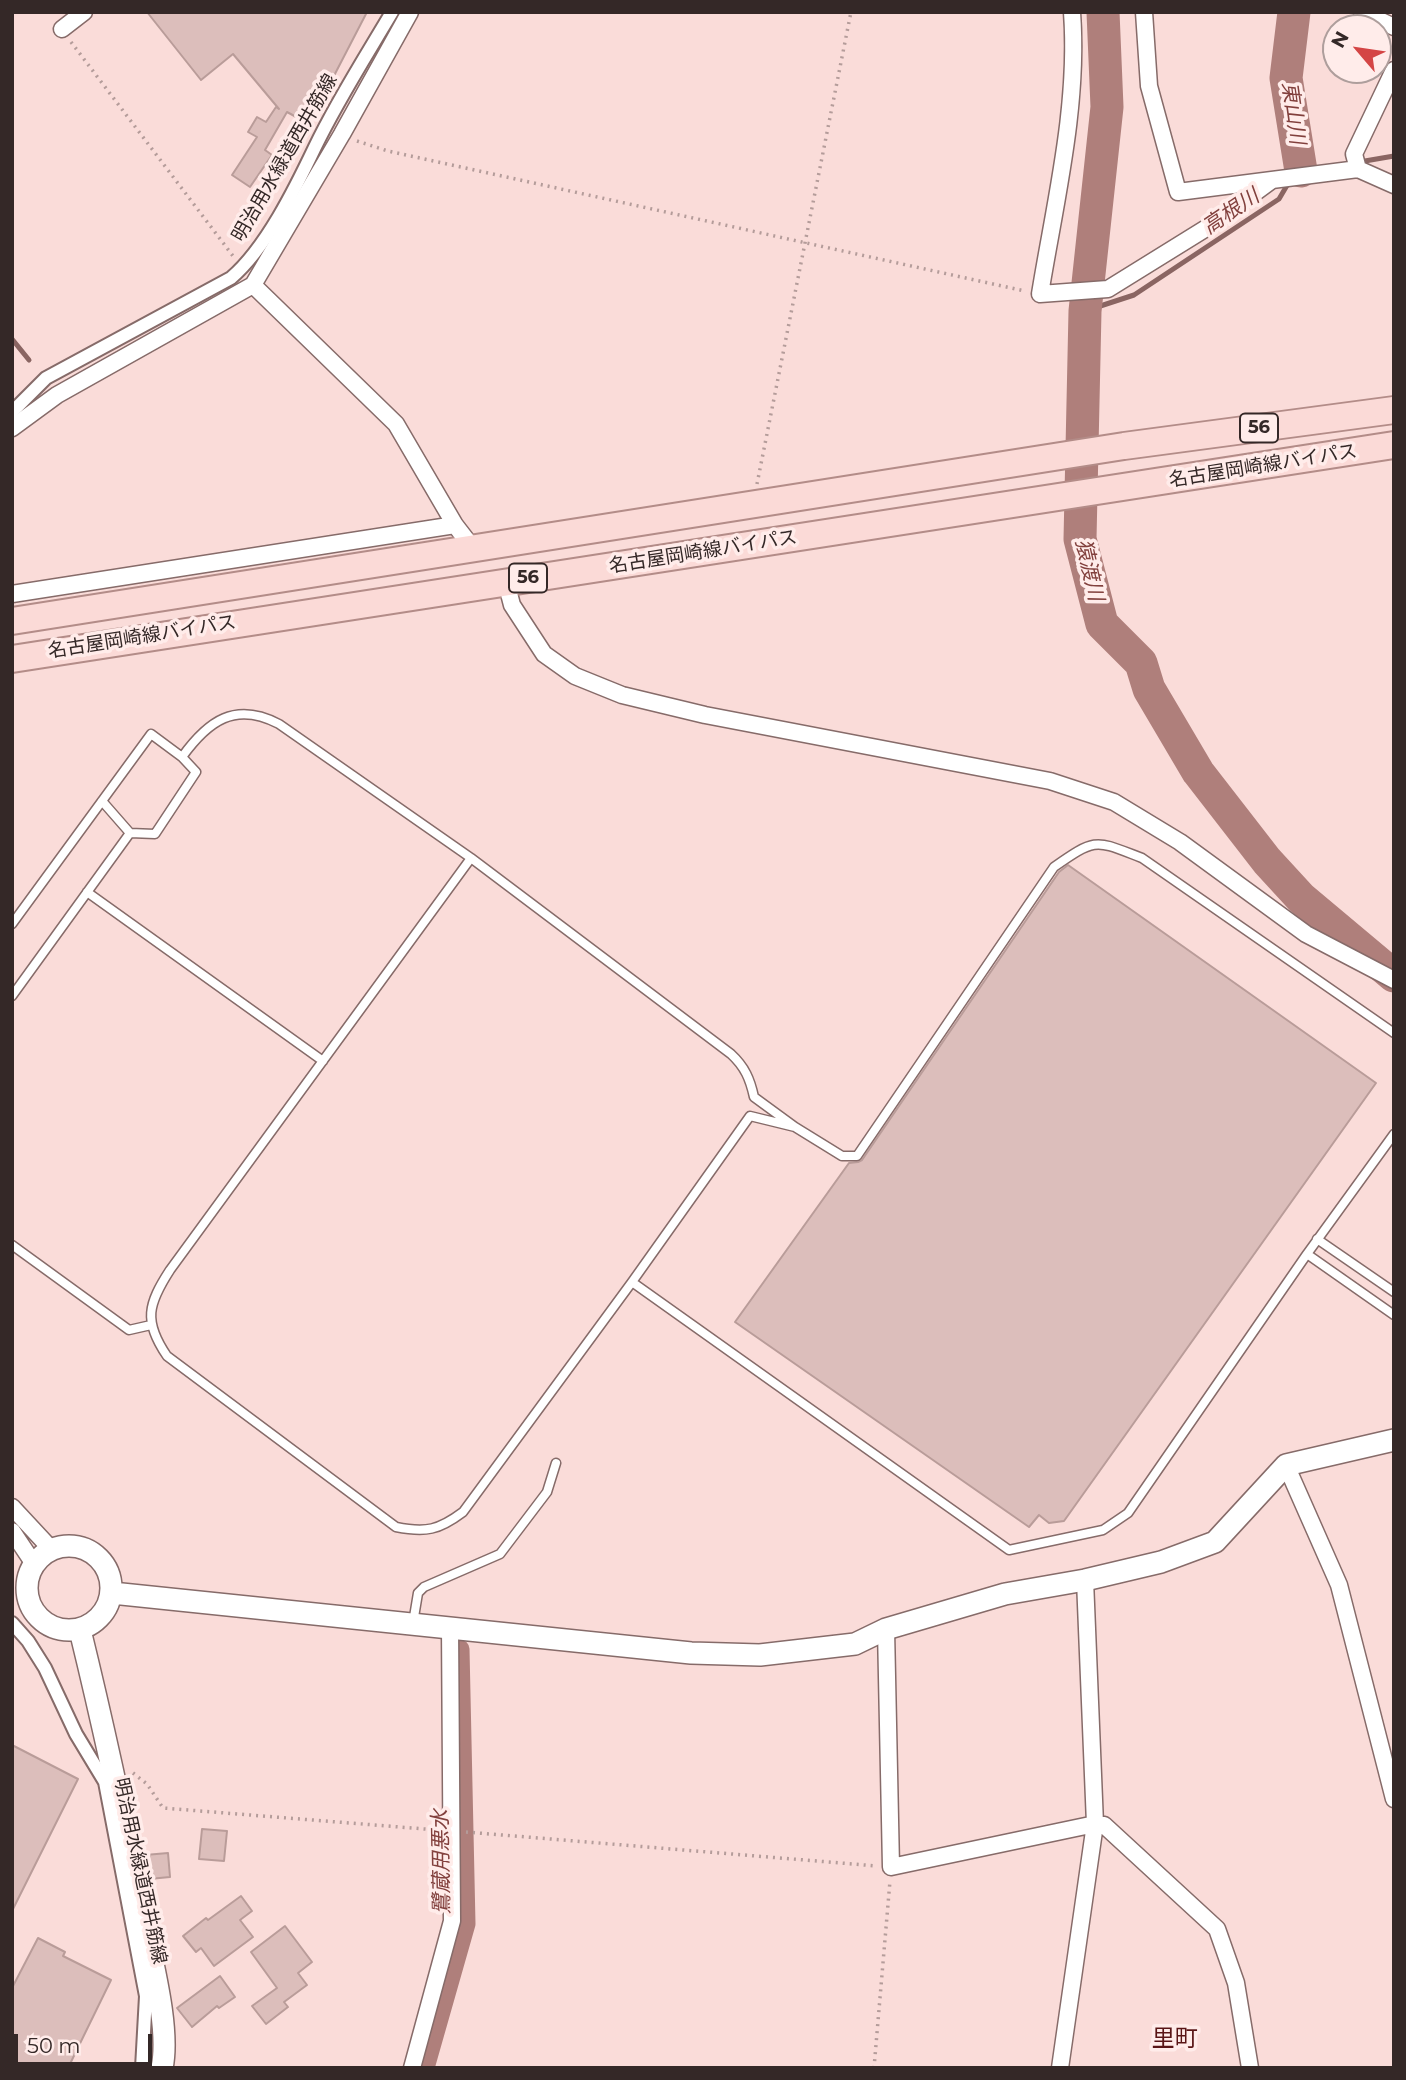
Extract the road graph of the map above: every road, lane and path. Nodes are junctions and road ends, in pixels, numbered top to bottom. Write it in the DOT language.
graph roads {
  1 [pos="84,12"];
  2 [pos="393,12"];
  3 [pos="410,12"];
  4 [pos="851,12"];
  5 [pos="1072,12"];
  6 [pos="1144,12"];
  7 [pos="1362,12"];
  8 [pos="1394,27"];
  9 [pos="62,29"];
  10 [pos="1394,70"];
  11 [pos="342,134"];
  12 [pos="1358,169"];
  13 [pos="1272,180"];
  14 [pos="1394,185"];
  15 [pos="805,242"];
  16 [pos="243,268"];
  17 [pos="253,285"];
  18 [pos="1045,294"];
  19 [pos="1394,410"];
  20 [pos="12,412"];
  21 [pos="12,428"];
  22 [pos="1394,445"];
  23 [pos="752,504"];
  24 [pos="455,525"];
  25 [pos="472,547"];
  26 [pos="506,582"];
  27 [pos="12,594"];
  28 [pos="12,621"];
  29 [pos="12,659"];
  30 [pos="182,757"];
  31 [pos="102,801"];
  32 [pos="130,833"];
  33 [pos="471,859"];
  34 [pos="87,892"];
  35 [pos="12,924"];
  36 [pos="1394,980"];
  37 [pos="12,996"];
  38 [pos="1394,1033"];
  39 [pos="323,1061"];
  40 [pos="795,1127"];
  41 [pos="1394,1134"];
  42 [pos="1317,1239"];
  43 [pos="12,1245"];
  44 [pos="1307,1254"];
  45 [pos="632,1282"];
  46 [pos="1394,1292"];
  47 [pos="1394,1315"];
  48 [pos="151,1325"];
  49 [pos="1394,1440"];
  50 [pos="556,1463"];
  51 [pos="1286,1465"];
  52 [pos="12,1507"];
  53 [pos="12,1531"];
  54 [pos="52,1550"];
  55 [pos="25,1577"];
  56 [pos="1084,1580"];
  57 [pos="112,1592"];
  58 [pos="12,1623"];
  59 [pos="413,1623"];
  60 [pos="450,1627"];
  61 [pos="886,1629"];
  62 [pos="80,1630"];
  63 [pos="115,1774"];
  64 [pos="1394,1799"];
  65 [pos="1096,1824"];
  66 [pos="450,1831"];
  67 [pos="478,1832"];
  68 [pos="891,1867"];
  69 [pos="142,2068"];
  70 [pos="162,2068"];
  71 [pos="412,2068"];
  72 [pos="874,2068"];
  73 [pos="1060,2068"];
  74 [pos="1250,2068"];
  1 -- 9 [label="street"];
  2 -- 16 [label="street, 明治用水緑道西井筋線"];
  3 -- 11 [label="street"];
  4 -- 15 [label="path"];
  5 -- 18 [label="street"];
  6 -- 13 [label="street"];
  7 -- 8 [label="street"];
  9 -- 16 [label="path"];
  10 -- 12 [label="street"];
  11 -- 15 [label="path"];
  11 -- 17 [label="street"];
  12 -- 13 [label="street"];
  12 -- 14 [label="street"];
  13 -- 18 [label="street"];
  15 -- 18 [label="path"];
  15 -- 23 [label="path"];
  16 -- 20 [label="street, 明治用水緑道西井筋線"];
  17 -- 21 [label="street"];
  17 -- 24 [label="street"];
  19 -- 23 [label="main road, 名古屋岡崎線バイパス / 56"];
  22 -- 26 [label="main road, 名古屋岡崎線バイパス / 56"];
  23 -- 25 [label="main road, 名古屋岡崎線バイパス / 56"];
  24 -- 25 [label="street"];
  24 -- 27 [label="street"];
  25 -- 28 [label="main road, 名古屋岡崎線バイパス / 56"];
  26 -- 29 [label="main road, 名古屋岡崎線バイパス / 56"];
  26 -- 36 [label="street"];
  30 -- 31 [label="lane"];
  30 -- 32 [label="lane"];
  30 -- 33 [label="lane"];
  31 -- 32 [label="lane"];
  31 -- 35 [label="lane"];
  32 -- 34 [label="lane"];
  33 -- 39 [label="lane"];
  33 -- 40 [label="lane"];
  34 -- 37 [label="lane"];
  34 -- 39 [label="lane"];
  38 -- 40 [label="lane"];
  39 -- 48 [label="lane"];
  40 -- 45 [label="lane"];
  41 -- 42 [label="lane"];
  42 -- 44 [label="lane"];
  42 -- 46 [label="lane"];
  43 -- 48 [label="lane"];
  44 -- 45 [label="lane"];
  44 -- 47 [label="lane"];
  45 -- 48 [label="lane"];
  49 -- 51 [label="street"];
  50 -- 59 [label="lane"];
  51 -- 56 [label="street"];
  51 -- 64 [label="street"];
  52 -- 54 [label="street"];
  53 -- 55 [label="street"];
  54 -- 55 [label="street"];
  54 -- 57 [label="street"];
  55 -- 62 [label="street"];
  56 -- 61 [label="street"];
  56 -- 65 [label="street"];
  57 -- 59 [label="street"];
  57 -- 62 [label="street"];
  58 -- 69 [label="street, 明治用水緑道西井筋線"];
  59 -- 60 [label="street"];
  60 -- 61 [label="street"];
  60 -- 66 [label="street"];
  61 -- 68 [label="street"];
  62 -- 63 [label="street"];
  63 -- 66 [label="path"];
  63 -- 70 [label="street"];
  65 -- 68 [label="street"];
  65 -- 73 [label="street"];
  65 -- 74 [label="street"];
  66 -- 71 [label="street"];
  67 -- 68 [label="path"];
  68 -- 72 [label="path"];
}
